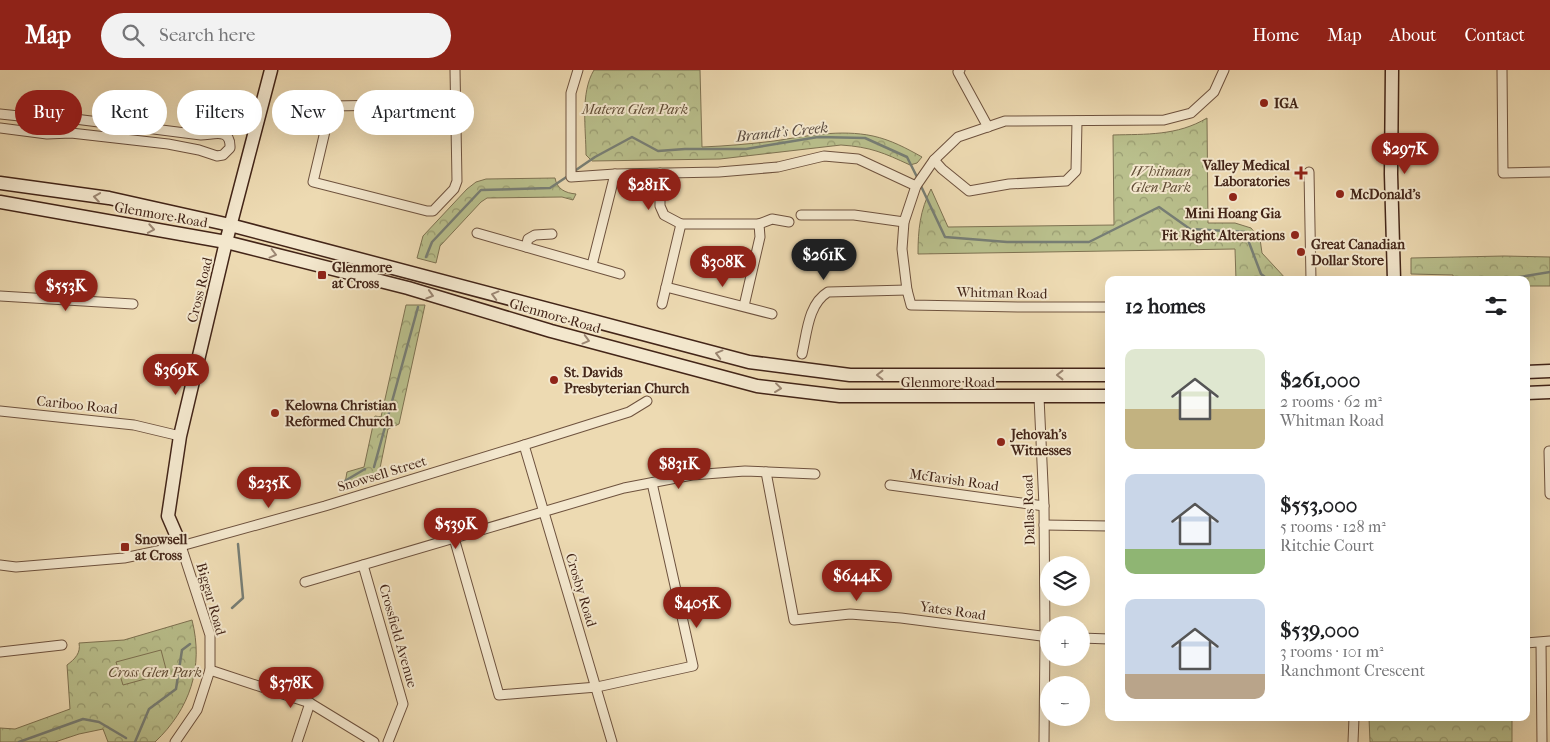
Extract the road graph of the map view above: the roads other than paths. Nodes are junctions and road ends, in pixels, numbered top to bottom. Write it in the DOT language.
graph roads {
  1 [pos="271,70"];
  2 [pos="455,70"];
  3 [pos="578,70"];
  4 [pos="960,70"];
  5 [pos="1224,70"];
  6 [pos="1392,70"];
  7 [pos="1502,70"];
  8 [pos="455,90"];
  9 [pos="455,104"];
  10 [pos="0,114"];
  11 [pos="15,116"];
  12 [pos="82,120"];
  13 [pos="1077,121"];
  14 [pos="988,127"];
  15 [pos="0,128"];
  16 [pos="15,130"];
  17 [pos="177,131"];
  18 [pos="82,134"];
  19 [pos="210,135"];
  20 [pos="225,135"];
  21 [pos="208,153"];
  22 [pos="934,160"];
  23 [pos="1309,172"];
  24 [pos="1550,172"];
  25 [pos="660,173"];
  26 [pos="615,174"];
  27 [pos="0,183"];
  28 [pos="916,186"];
  29 [pos="0,202"];
  30 [pos="801,215"];
  31 [pos="789,222"];
  32 [pos="904,222"];
  33 [pos="681,224"];
  34 [pos="759,224"];
  35 [pos="230,225"];
  36 [pos="478,233"];
  37 [pos="552,234"];
  38 [pos="226,242"];
  39 [pos="526,247"];
  40 [pos="592,266"];
  41 [pos="620,274"];
  42 [pos="1311,276"];
  43 [pos="1394,276"];
  44 [pos="666,287"];
  45 [pos="907,290"];
  46 [pos="0,296"];
  47 [pos="133,304"];
  48 [pos="662,304"];
  49 [pos="744,306"];
  50 [pos="1105,307"];
  51 [pos="772,314"];
  52 [pos="802,354"];
  53 [pos="1550,371"];
  54 [pos="1530,372"];
  55 [pos="1105,375"];
  56 [pos="1550,392"];
  57 [pos="1530,393"];
  58 [pos="1105,396"];
  59 [pos="1039,397"];
  60 [pos="648,401"];
  61 [pos="0,411"];
  62 [pos="180,436"];
  63 [pos="524,445"];
  64 [pos="1550,451"];
  65 [pos="766,472"];
  66 [pos="815,474"];
  67 [pos="652,483"];
  68 [pos="890,486"];
  69 [pos="1550,494"];
  70 [pos="1044,506"];
  71 [pos="543,512"];
  72 [pos="1044,525"];
  73 [pos="1105,526"];
  74 [pos="454,538"];
  75 [pos="181,546"];
  76 [pos="0,565"];
  77 [pos="363,565"];
  78 [pos="305,582"];
  79 [pos="1046,616"];
  80 [pos="1040,636"];
  81 [pos="1090,638"];
  82 [pos="1105,639"];
  83 [pos="1546,642"];
  84 [pos="1530,643"];
  85 [pos="62,645"];
  86 [pos="0,652"];
  87 [pos="1046,666"];
  88 [pos="210,670"];
  89 [pos="597,688"];
  90 [pos="1546,693"];
  91 [pos="310,703"];
  92 [pos="1354,721"];
  93 [pos="175,742"];
  94 [pos="297,742"];
  95 [pos="374,742"];
  96 [pos="388,742"];
  97 [pos="612,742"];
  98 [pos="1044,742"];
  99 [pos="1353,742"];
  100 [pos="1542,742"];
  1 -- 35 [label="main road, Cross Road"];
  2 -- 8 [label="street"];
  3 -- 26 [label="street"];
  4 -- 14 [label="street"];
  5 -- 13 [label="street"];
  6 -- 43 [label="main road"];
  7 -- 24 [label="street"];
  9 -- 9 [label="street"];
  10 -- 11 [label="street"];
  12 -- 17 [label="street"];
  13 -- 14 [label="street"];
  13 -- 22 [label="street"];
  14 -- 22 [label="street"];
  15 -- 16 [label="street"];
  18 -- 21 [label="street"];
  19 -- 21 [label="street"];
  20 -- 21 [label="street"];
  22 -- 28 [label="street"];
  23 -- 42 [label="street"];
  25 -- 26 [label="street"];
  25 -- 28 [label="street"];
  25 -- 33 [label="street"];
  26 -- 40 [label="street"];
  35 -- 27 [label="main road, Glenmore Road, one-way"];
  28 -- 32 [label="street"];
  29 -- 38 [label="main road, Glenmore Road, one-way"];
  30 -- 32 [label="street"];
  31 -- 34 [label="street"];
  32 -- 45 [label="street"];
  33 -- 34 [label="street"];
  33 -- 44 [label="street"];
  34 -- 49 [label="street"];
  35 -- 38 [label="main road, Cross Road"];
  55 -- 35 [label="main road, Glenmore Road, one-way"];
  36 -- 39 [label="street"];
  37 -- 39 [label="street"];
  38 -- 59 [label="main road, Glenmore Road, one-way"];
  38 -- 62 [label="main road, Cross Road"];
  39 -- 40 [label="street"];
  40 -- 41 [label="street"];
  44 -- 48 [label="street"];
  44 -- 49 [label="street"];
  45 -- 50 [label="street, Whitman Road"];
  45 -- 52 [label="street"];
  46 -- 47 [label="street"];
  49 -- 51 [label="street"];
  53 -- 54 [label="main road"];
  56 -- 57 [label="main road"];
  58 -- 59 [label="main road, Glenmore Road"];
  59 -- 70 [label="street, Dallas Road"];
  60 -- 63 [label="street, Snowsell Street"];
  61 -- 62 [label="street, Cariboo Road"];
  62 -- 75 [label="main road, Cross Road"];
  63 -- 71 [label="street, Crosby Road"];
  63 -- 75 [label="street, Snowsell Street"];
  64 -- 69 [label="street"];
  65 -- 66 [label="street"];
  65 -- 67 [label="street"];
  65 -- 80 [label="street, Yates Road"];
  67 -- 71 [label="street"];
  67 -- 89 [label="street"];
  68 -- 70 [label="street, McTavish Road"];
  70 -- 72 [label="street, Dallas Road"];
  71 -- 74 [label="street"];
  71 -- 89 [label="street, Crosby Road"];
  72 -- 73 [label="street"];
  72 -- 79 [label="street, Dallas Road"];
  74 -- 77 [label="street"];
  74 -- 89 [label="street"];
  75 -- 76 [label="street, Snowsell Street"];
  75 -- 88 [label="street, Biggar Road"];
  77 -- 78 [label="street"];
  77 -- 96 [label="street, Crossfield Avenue"];
  81 -- 82 [label="street"];
  83 -- 84 [label="street"];
  83 -- 90 [label="street"];
  85 -- 86 [label="street"];
  87 -- 98 [label="street, Dallas Road"];
  88 -- 91 [label="street"];
  88 -- 93 [label="street, Biggar Road"];
  89 -- 97 [label="street, Crosby Road"];
  90 -- 100 [label="street"];
  91 -- 94 [label="street"];
  91 -- 95 [label="street"];
  92 -- 99 [label="street"];
}
